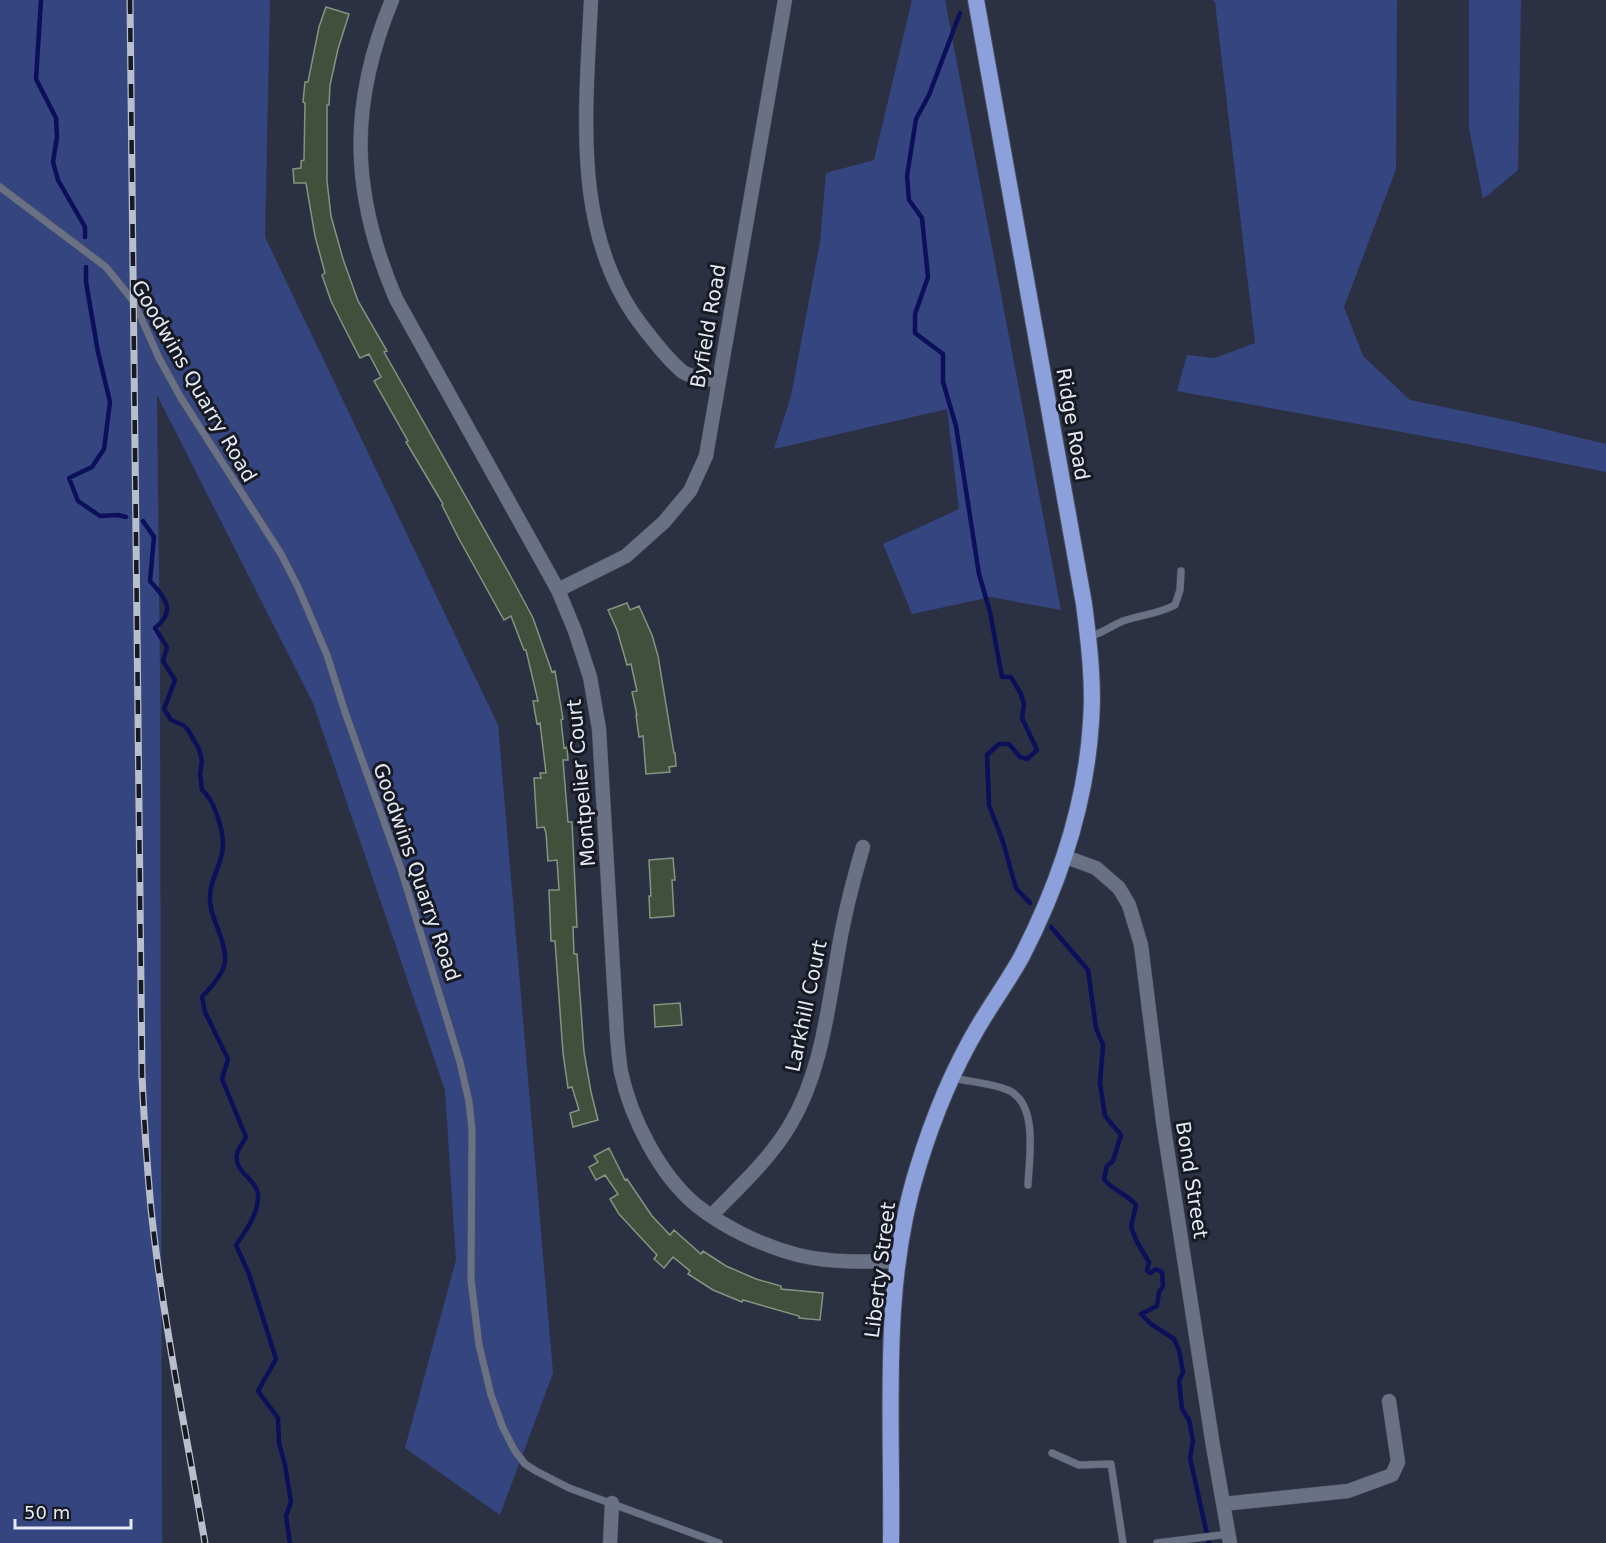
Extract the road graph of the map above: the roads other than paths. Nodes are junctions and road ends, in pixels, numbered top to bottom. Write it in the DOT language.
graph roads {
  1 [pos="392,0"];
  2 [pos="591,0"];
  3 [pos="785,0"];
  4 [pos="976,0"];
  5 [pos="0,187"];
  6 [pos="719,381"];
  7 [pos="1181,571"];
  8 [pos="558,590"];
  9 [pos="1088,637"];
  10 [pos="862,847"];
  11 [pos="1066,857"];
  12 [pos="951,1077"];
  13 [pos="1028,1185"];
  14 [pos="712,1215"];
  15 [pos="898,1260"];
  16 [pos="1389,1401"];
  17 [pos="1052,1453"];
  18 [pos="612,1503"];
  19 [pos="1223,1504"];
  20 [pos="1225,1538"];
  21 [pos="610,1543"];
  22 [pos="718,1543"];
  23 [pos="891,1543"];
  24 [pos="1123,1543"];
  25 [pos="1157,1543"];
  1 -- 8 [label="street, Montpelier Court"];
  2 -- 6 [label="street"];
  3 -- 6 [label="street, Byfield Road"];
  4 -- 9 [label="highway, Ridge Road"];
  5 -- 18 [label="lane, Goodwins Quarry Road"];
  6 -- 8 [label="street, Byfield Road"];
  7 -- 9 [label="lane"];
  8 -- 14 [label="street, Montpelier Court"];
  9 -- 11 [label="highway, Ridge Road"];
  10 -- 14 [label="street, Larkhill Court"];
  11 -- 12 [label="highway, Liberty Street"];
  11 -- 19 [label="street, Bond Street"];
  12 -- 13 [label="lane"];
  12 -- 15 [label="highway, Liberty Street"];
  14 -- 15 [label="street, Montpelier Court"];
  15 -- 23 [label="highway, Liberty Street"];
  16 -- 19 [label="street"];
  17 -- 24 [label="lane"];
  18 -- 21 [label="street"];
  18 -- 22 [label="lane, Goodwins Quarry Road"];
  19 -- 20 [label="street, Bond Street"];
  20 -- 25 [label="lane"];
}
